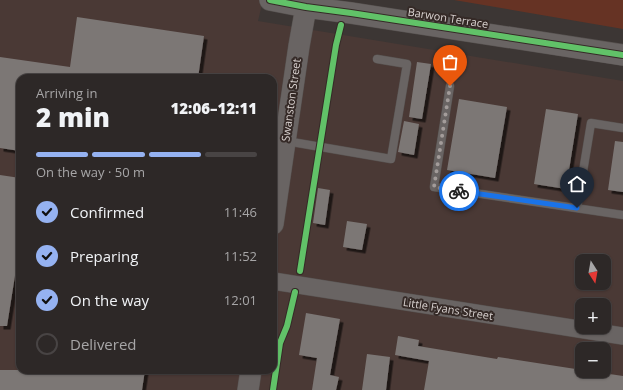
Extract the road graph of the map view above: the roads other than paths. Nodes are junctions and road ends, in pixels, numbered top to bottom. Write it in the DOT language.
graph roads {
  1 [pos="270,0"];
  2 [pos="307,4"];
  3 [pos="623,55"];
  4 [pos="377,59"];
  5 [pos="450,86"];
  6 [pos="623,128"];
  7 [pos="285,141"];
  8 [pos="277,196"];
  9 [pos="577,208"];
  10 [pos="623,215"];
  11 [pos="277,282"];
  12 [pos="623,336"];
  13 [pos="250,374"];
  14 [pos="248,390"];
  1 -- 2 [label="street, Barwon Terrace"];
  2 -- 3 [label="street, Barwon Terrace"];
  2 -- 7 [label="street, Swanston Street"];
  4 -- 7 [label="lane"];
  5 -- 9 [label="lane"];
  6 -- 9 [label="lane"];
  7 -- 8 [label="street, Swanston Street"];
  9 -- 10 [label="lane"];
  11 -- 12 [label="street, Little Fyans Street"];
  13 -- 14 [label="street"];
}
